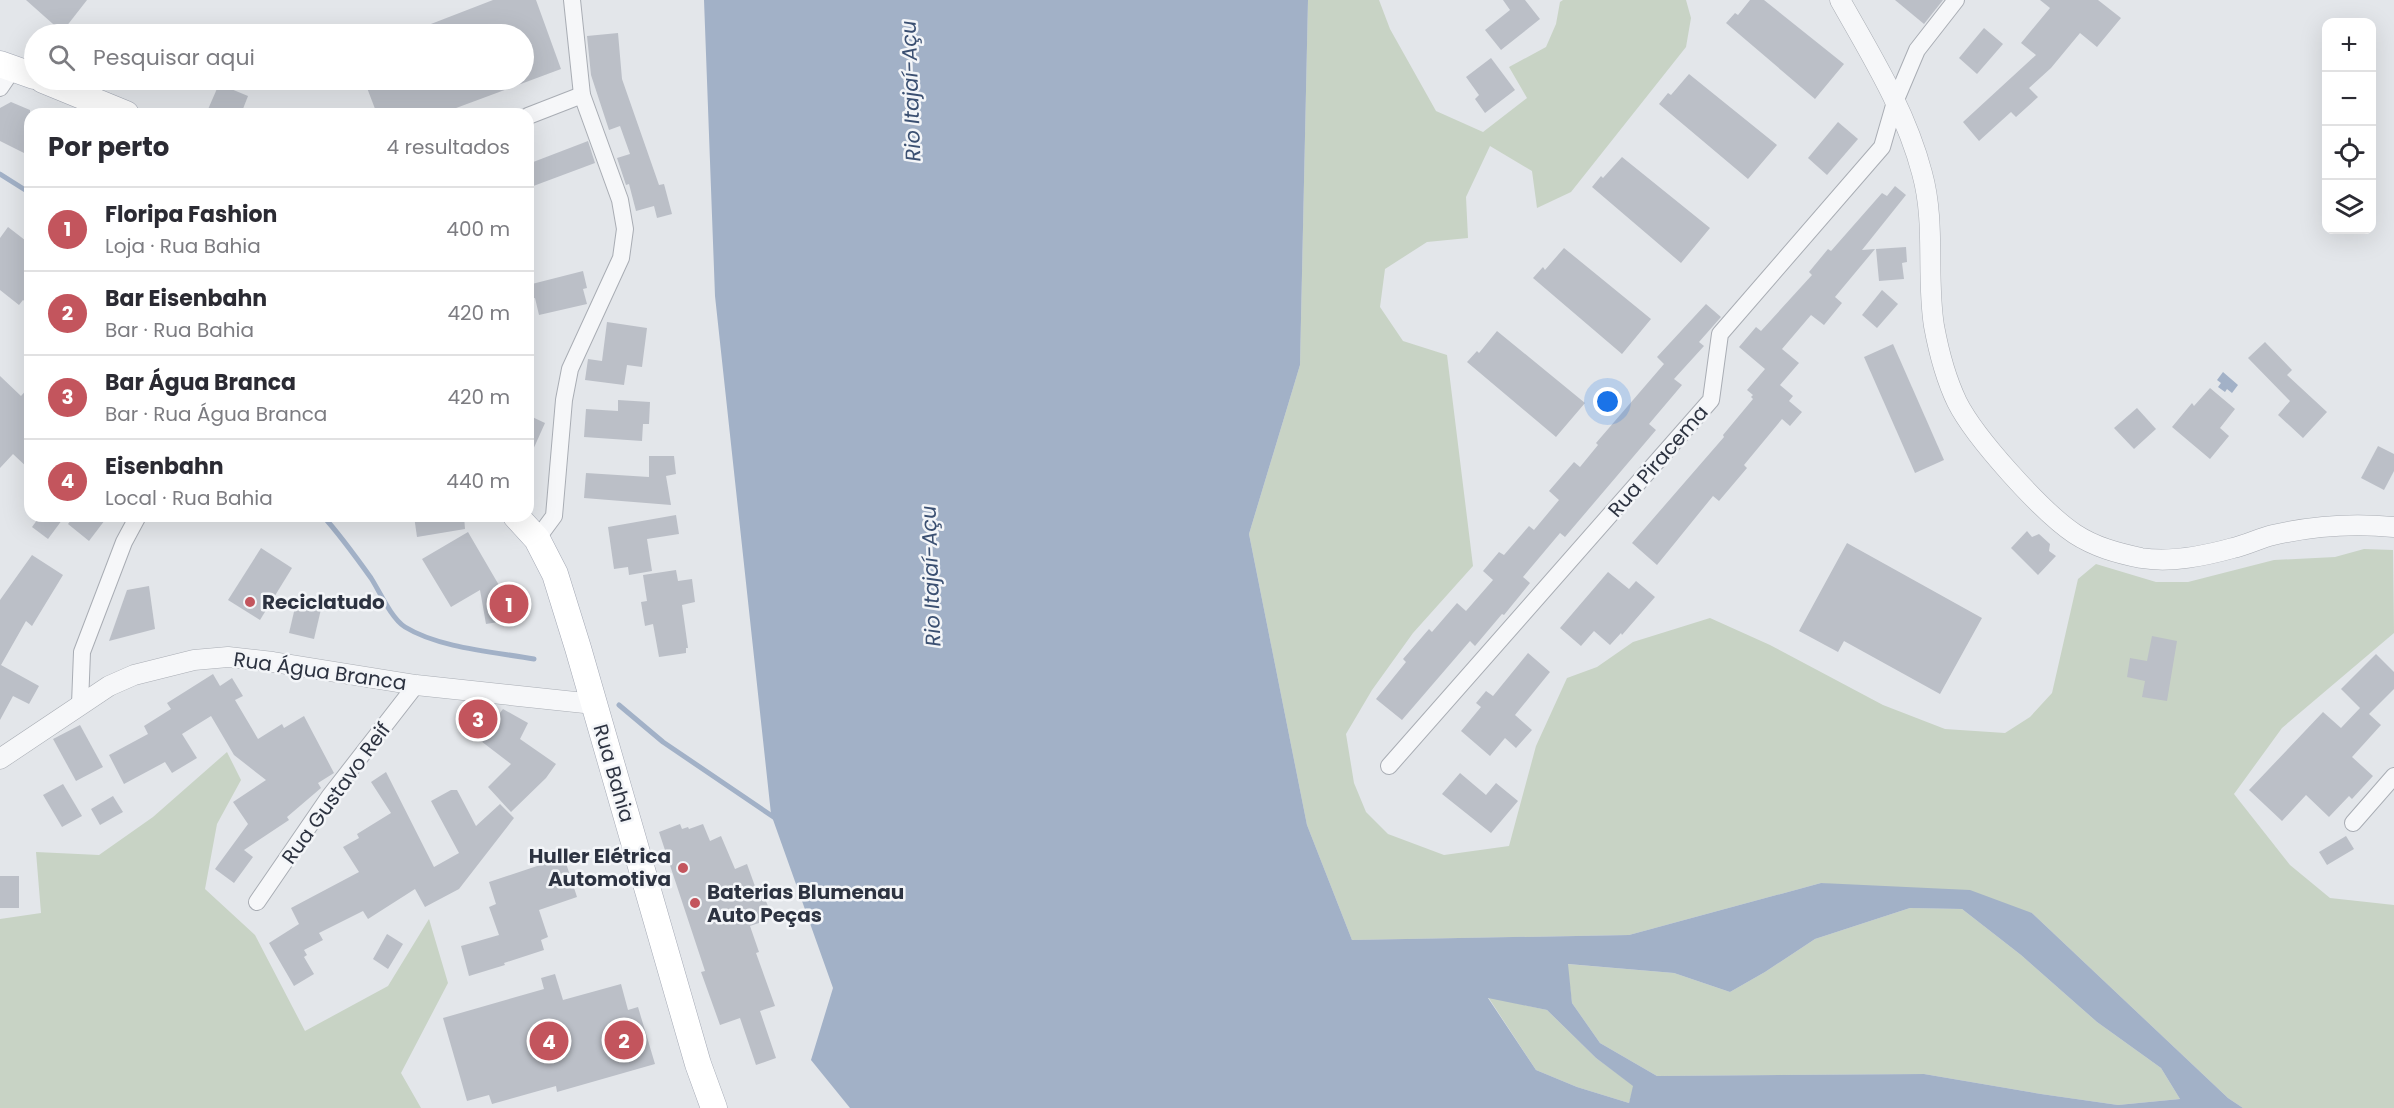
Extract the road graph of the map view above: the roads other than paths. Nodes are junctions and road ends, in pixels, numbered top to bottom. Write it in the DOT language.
graph roads {
  1 [pos="572,0"];
  2 [pos="1840,0"];
  3 [pos="1956,0"];
  4 [pos="67,90"];
  5 [pos="582,95"];
  6 [pos="1895,102"];
  7 [pos="111,108"];
  8 [pos="534,114"];
  9 [pos="135,522"];
  10 [pos="521,522"];
  11 [pos="2394,527"];
  12 [pos="537,539"];
  13 [pos="416,685"];
  14 [pos="80,704"];
  15 [pos="594,704"];
  16 [pos="0,759"];
  17 [pos="1389,766"];
  18 [pos="2394,776"];
  19 [pos="2353,823"];
  20 [pos="257,902"];
  21 [pos="714,1108"];
  1 -- 5 [label="street"];
  2 -- 6 [label="street"];
  3 -- 6 [label="street, Rua Piracema"];
  4 -- 7 [label="main road"];
  5 -- 8 [label="street"];
  5 -- 12 [label="street"];
  6 -- 11 [label="street"];
  6 -- 17 [label="street, Rua Piracema"];
  9 -- 14 [label="street"];
  10 -- 12 [label="main road, Rua Bahia"];
  12 -- 15 [label="main road, Rua Bahia"];
  13 -- 14 [label="street, Rua Água Branca"];
  13 -- 15 [label="street, Rua Água Branca"];
  13 -- 20 [label="street, Rua Gustavo Reif"];
  14 -- 16 [label="street, Rua Água Branca"];
  15 -- 21 [label="main road, Rua Bahia"];
  18 -- 19 [label="street"];
}
